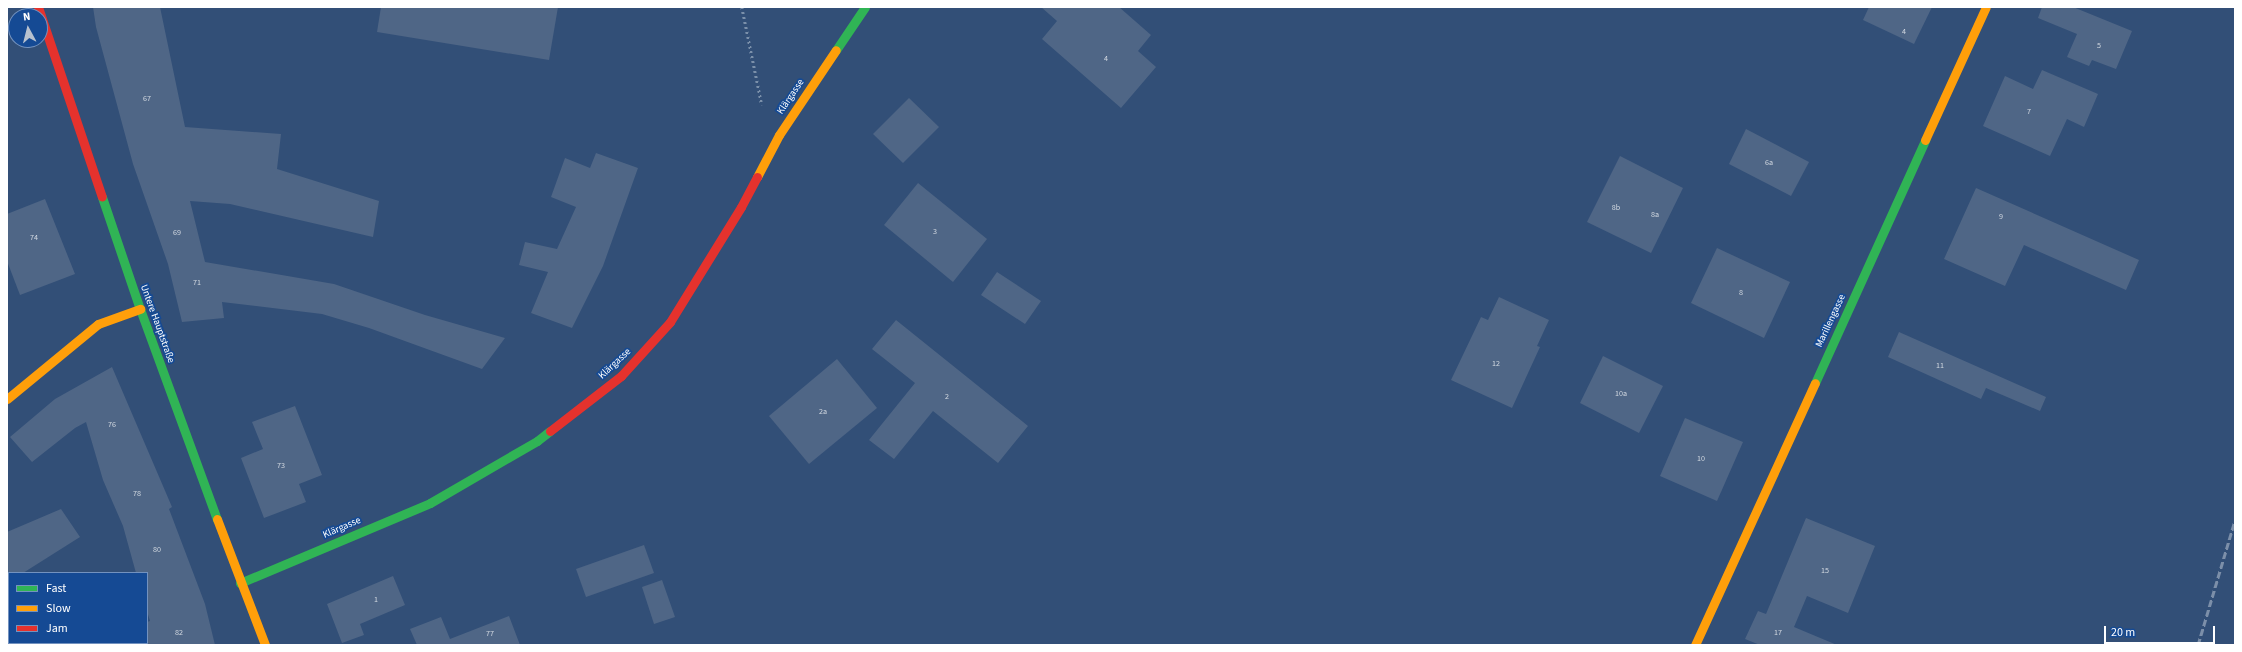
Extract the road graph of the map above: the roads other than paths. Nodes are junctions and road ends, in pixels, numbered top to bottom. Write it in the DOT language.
graph roads {
  1 [pos="38,7"];
  2 [pos="865,7"];
  3 [pos="1986,7"];
  4 [pos="140,309"];
  5 [pos="7,399"];
  6 [pos="240,583"];
  7 [pos="265,645"];
  8 [pos="1695,645"];
  1 -- 4 [label="street, Untere Hauptstraße"];
  2 -- 6 [label="street, Klärgasse"];
  3 -- 8 [label="street, Marillengasse"];
  4 -- 5 [label="street"];
  4 -- 6 [label="street, Untere Hauptstraße"];
  6 -- 7 [label="street, Untere Hauptstraße"];
}
